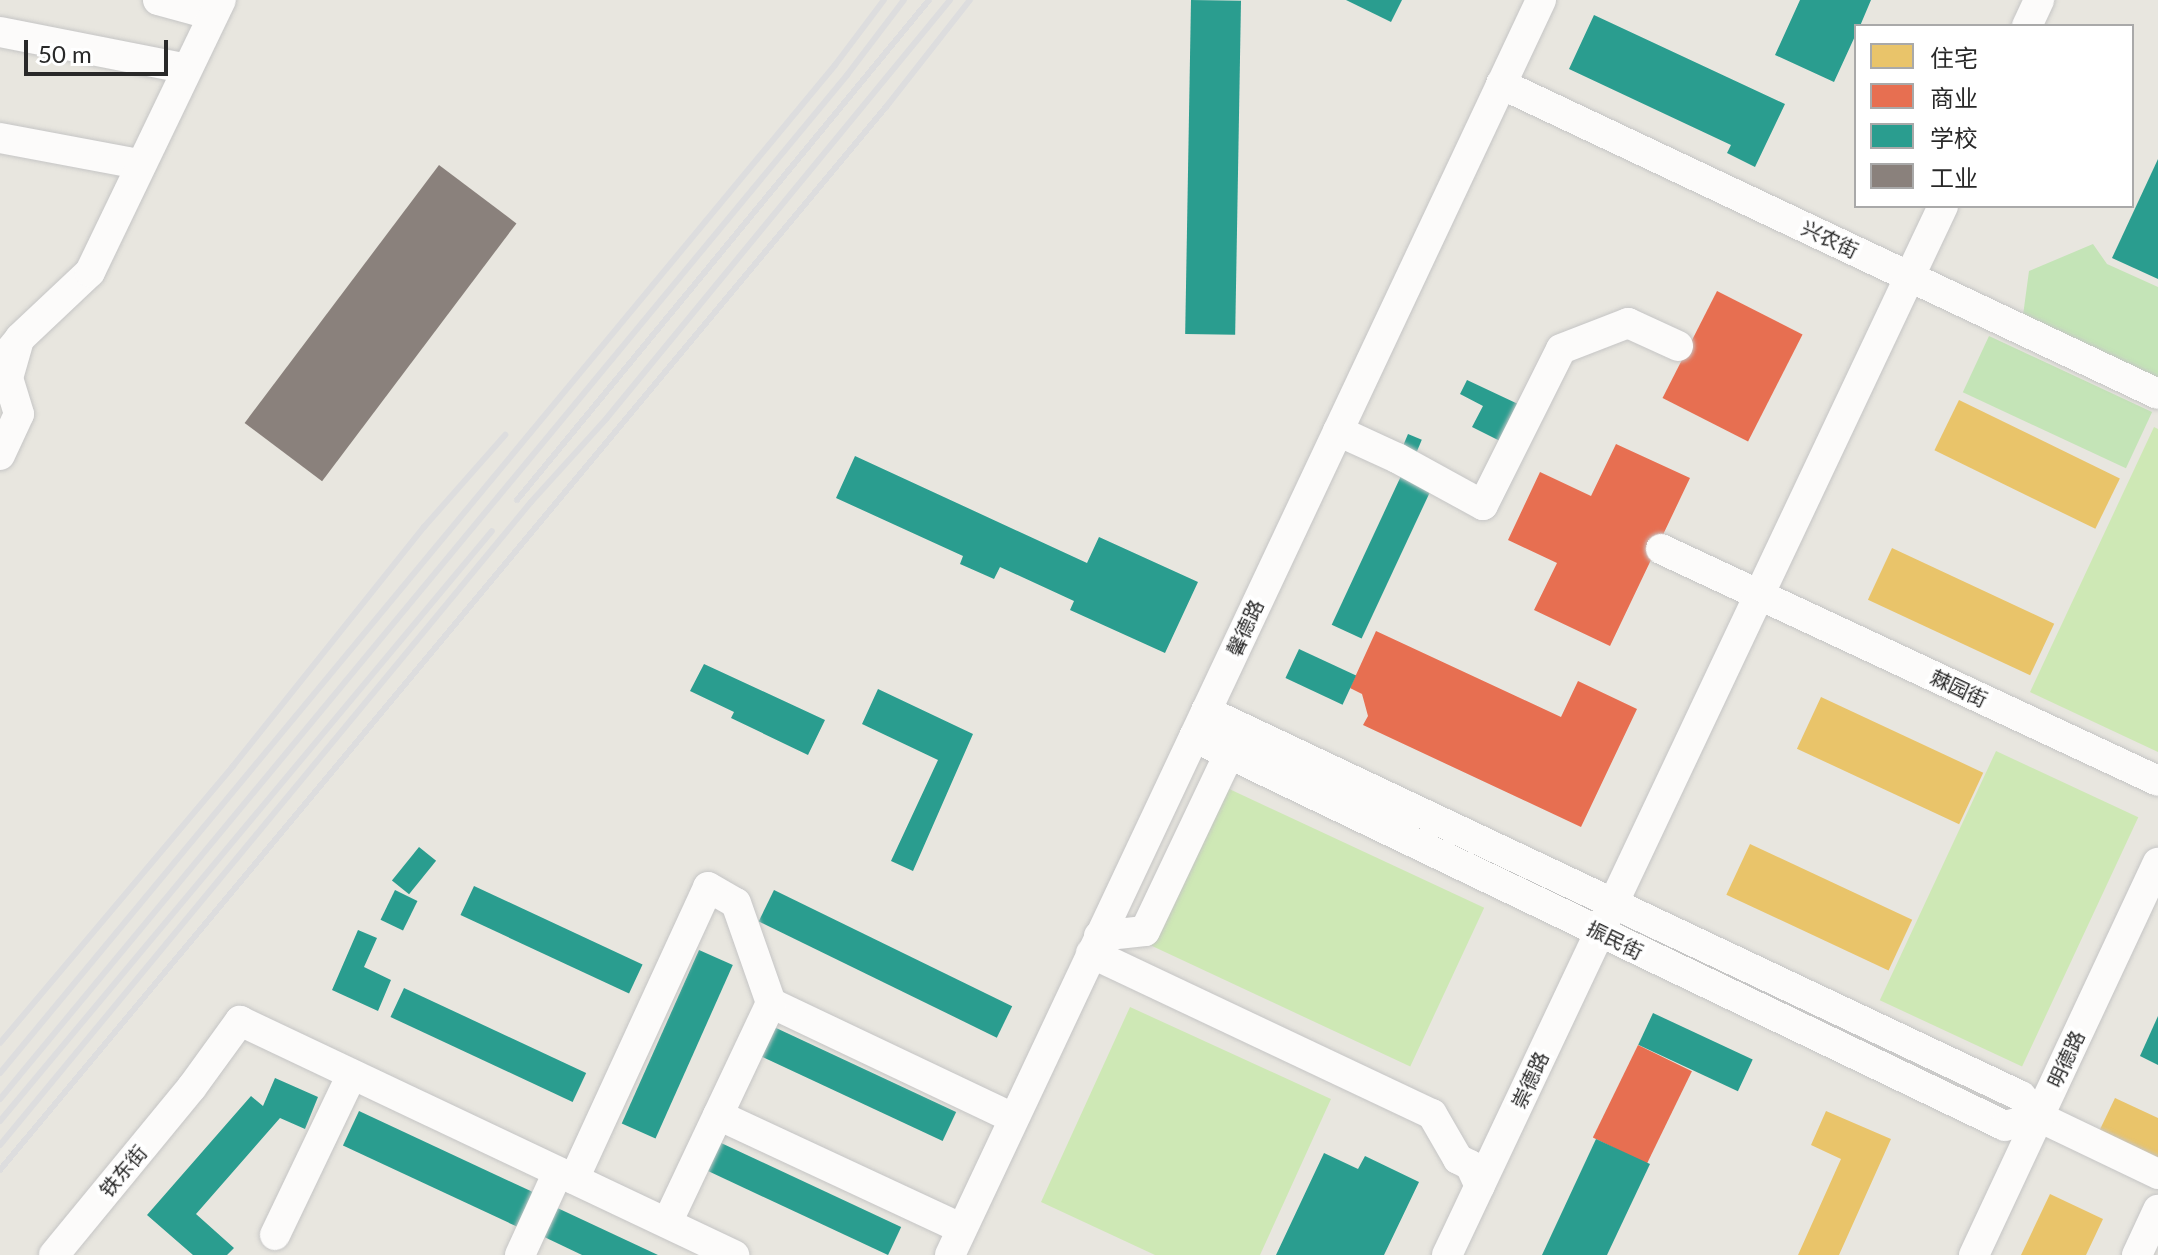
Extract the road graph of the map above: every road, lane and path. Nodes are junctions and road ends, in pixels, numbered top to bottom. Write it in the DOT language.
graph roads {
  1 [pos="158,0"];
  2 [pos="1541,0"];
  3 [pos="2039,0"];
  4 [pos="217,8"];
  5 [pos="2028,24"];
  6 [pos="0,32"];
  7 [pos="178,67"];
  8 [pos="1501,84"];
  9 [pos="0,138"];
  10 [pos="139,164"];
  11 [pos="1942,208"];
  12 [pos="1911,278"];
  13 [pos="10,330"];
  14 [pos="1678,346"];
  15 [pos="0,363"];
  16 [pos="2158,394"];
  17 [pos="1338,431"];
  18 [pos="0,455"];
  19 [pos="1661,549"];
  20 [pos="1760,594"];
  21 [pos="1200,724"];
  22 [pos="1229,754"];
  23 [pos="2158,781"];
  24 [pos="1353,797"];
  25 [pos="1487,845"];
  26 [pos="2158,863"];
  27 [pos="1474,872"];
  28 [pos="1613,904"];
  29 [pos="1600,933"];
  30 [pos="1095,944"];
  31 [pos="1779,983"];
  32 [pos="771,1003"];
  33 [pos="1765,1012"];
  34 [pos="1899,1039"];
  35 [pos="1885,1069"];
  36 [pos="352,1074"];
  37 [pos="718,1115"];
  38 [pos="2039,1117"];
  39 [pos="1013,1118"];
  40 [pos="2158,1174"];
  41 [pos="566,1176"];
  42 [pos="1480,1186"];
  43 [pos="2158,1210"];
  44 [pos="667,1223"];
  45 [pos="275,1235"];
  46 [pos="956,1242"];
  47 [pos="54,1255"];
  48 [pos="520,1255"];
  49 [pos="734,1255"];
  50 [pos="1447,1255"];
  51 [pos="1974,1255"];
  52 [pos="2137,1255"];
  1 -- 4 [label="street"];
  2 -- 8 [label="street, 馨德路"];
  3 -- 5 [label="street"];
  4 -- 10 [label="street"];
  6 -- 7 [label="street"];
  8 -- 12 [label="street, 兴农街"];
  8 -- 17 [label="street, 馨德路"];
  9 -- 10 [label="street"];
  10 -- 13 [label="street"];
  11 -- 12 [label="street, 崇德路"];
  12 -- 16 [label="street, 兴农街"];
  12 -- 20 [label="street, 崇德路"];
  13 -- 15 [label="street"];
  13 -- 18 [label="street"];
  14 -- 17 [label="street"];
  17 -- 21 [label="street, 馨德路"];
  19 -- 20 [label="street, 棘园街"];
  20 -- 23 [label="street, 棘园街"];
  20 -- 28 [label="street, 崇德路"];
  21 -- 22 [label="street, 振民街"];
  21 -- 24 [label="street, 振民街"];
  21 -- 30 [label="street, 馨德路"];
  22 -- 24 [label="street, 振民街"];
  22 -- 30 [label="street"];
  24 -- 25 [label="street, 振民街"];
  24 -- 27 [label="street, 振民街"];
  25 -- 27 [label="street"];
  25 -- 28 [label="street, 振民街"];
  26 -- 38 [label="street, 明德路"];
  27 -- 29 [label="street, 振民街"];
  28 -- 29 [label="street, 崇德路"];
  28 -- 31 [label="street, 振民街"];
  29 -- 33 [label="street, 振民街"];
  29 -- 42 [label="street, 崇德路"];
  30 -- 39 [label="street, 馨德路"];
  30 -- 42 [label="street"];
  31 -- 33 [label="street"];
  31 -- 34 [label="street, 振民街"];
  32 -- 37 [label="street"];
  32 -- 39 [label="street"];
  32 -- 41 [label="street"];
  33 -- 35 [label="street, 振民街"];
  34 -- 35 [label="street"];
  34 -- 38 [label="street, 振民街"];
  35 -- 38 [label="street, 振民街"];
  36 -- 41 [label="street"];
  36 -- 45 [label="street"];
  36 -- 47 [label="street, 铁东街"];
  37 -- 44 [label="street"];
  37 -- 46 [label="street"];
  38 -- 40 [label="street, 振民街"];
  38 -- 51 [label="street, 明德路"];
  39 -- 46 [label="street, 馨德路"];
  41 -- 44 [label="street"];
  41 -- 48 [label="street"];
  42 -- 50 [label="street, 崇德路"];
  43 -- 52 [label="street"];
  44 -- 49 [label="street"];
}
